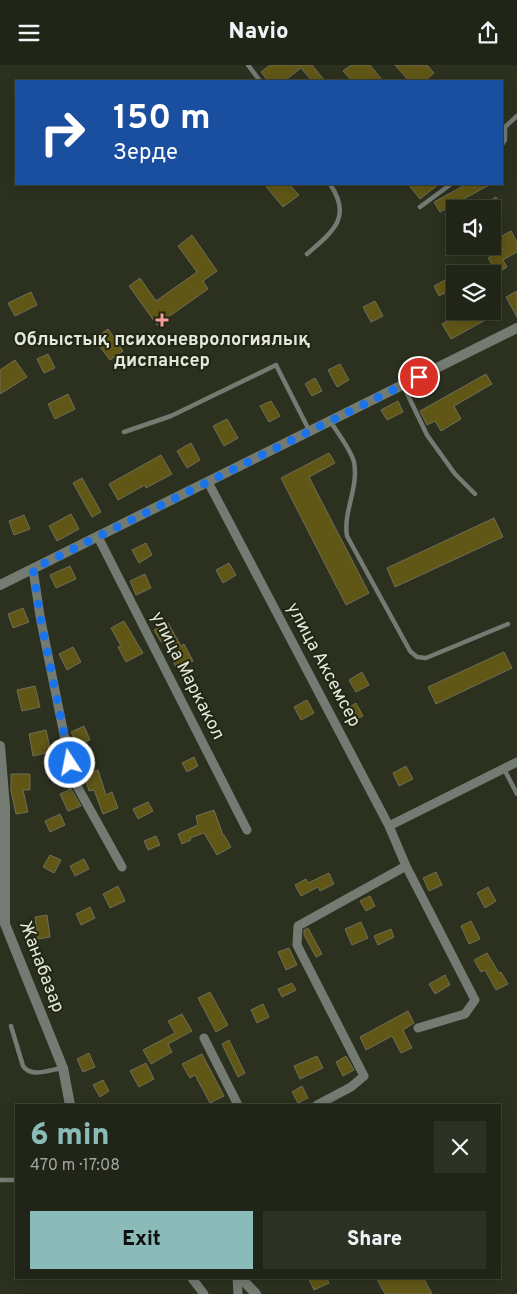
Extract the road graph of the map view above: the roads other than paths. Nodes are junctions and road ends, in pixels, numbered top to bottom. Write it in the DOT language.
graph roads {
  1 [pos="248,65"];
  2 [pos="259,80"];
  3 [pos="517,116"];
  4 [pos="503,143"];
  5 [pos="331,185"];
  6 [pos="449,185"];
  7 [pos="420,207"];
  8 [pos="307,254"];
  9 [pos="517,328"];
  10 [pos="403,385"];
  11 [pos="330,421"];
  12 [pos="310,431"];
  13 [pos="124,433"];
  14 [pos="208,482"];
  15 [pos="475,494"];
  16 [pos="98,537"];
  17 [pos="33,569"];
  18 [pos="0,585"];
  19 [pos="508,624"];
  20 [pos="0,746"];
  21 [pos="517,762"];
  22 [pos="504,769"];
  23 [pos="517,794"];
  24 [pos="2,815"];
  25 [pos="390,826"];
  26 [pos="246,830"];
  27 [pos="406,866"];
  28 [pos="122,867"];
  29 [pos="11,1025"];
  30 [pos="418,1028"];
  31 [pos="204,1038"];
  32 [pos="63,1068"];
  33 [pos="70,1104"];
  34 [pos="237,1104"];
  35 [pos="319,1104"];
  36 [pos="0,1181"];
  37 [pos="15,1181"];
  38 [pos="193,1279"];
  39 [pos="238,1279"];
  40 [pos="240,1279"];
  41 [pos="204,1294"];
  42 [pos="238,1294"];
  43 [pos="256,1294"];
  1 -- 2 [label="lane"];
  3 -- 4 [label="lane"];
  5 -- 8 [label="lane"];
  6 -- 7 [label="lane"];
  9 -- 10 [label="street"];
  10 -- 11 [label="street"];
  10 -- 15 [label="lane"];
  11 -- 12 [label="street"];
  11 -- 19 [label="lane"];
  12 -- 13 [label="lane"];
  12 -- 14 [label="street"];
  14 -- 16 [label="street"];
  14 -- 25 [label="street, улица Аксемсер"];
  16 -- 17 [label="street"];
  16 -- 26 [label="street, улица Маркакол"];
  17 -- 18 [label="street"];
  17 -- 28 [label="street"];
  20 -- 24 [label="street, Жанабазар"];
  21 -- 22 [label="street"];
  22 -- 23 [label="lane"];
  22 -- 25 [label="street"];
  24 -- 32 [label="street, Жанабазар"];
  25 -- 27 [label="street, улица Аксемсер"];
  27 -- 30 [label="street, улица Аксемсер"];
  27 -- 35 [label="street"];
  29 -- 32 [label="lane"];
  31 -- 34 [label="street"];
  32 -- 33 [label="street, Жанабазар"];
  36 -- 37 [label="lane"];
  38 -- 41 [label="street"];
  39 -- 42 [label="street"];
  40 -- 43 [label="street"];
}
